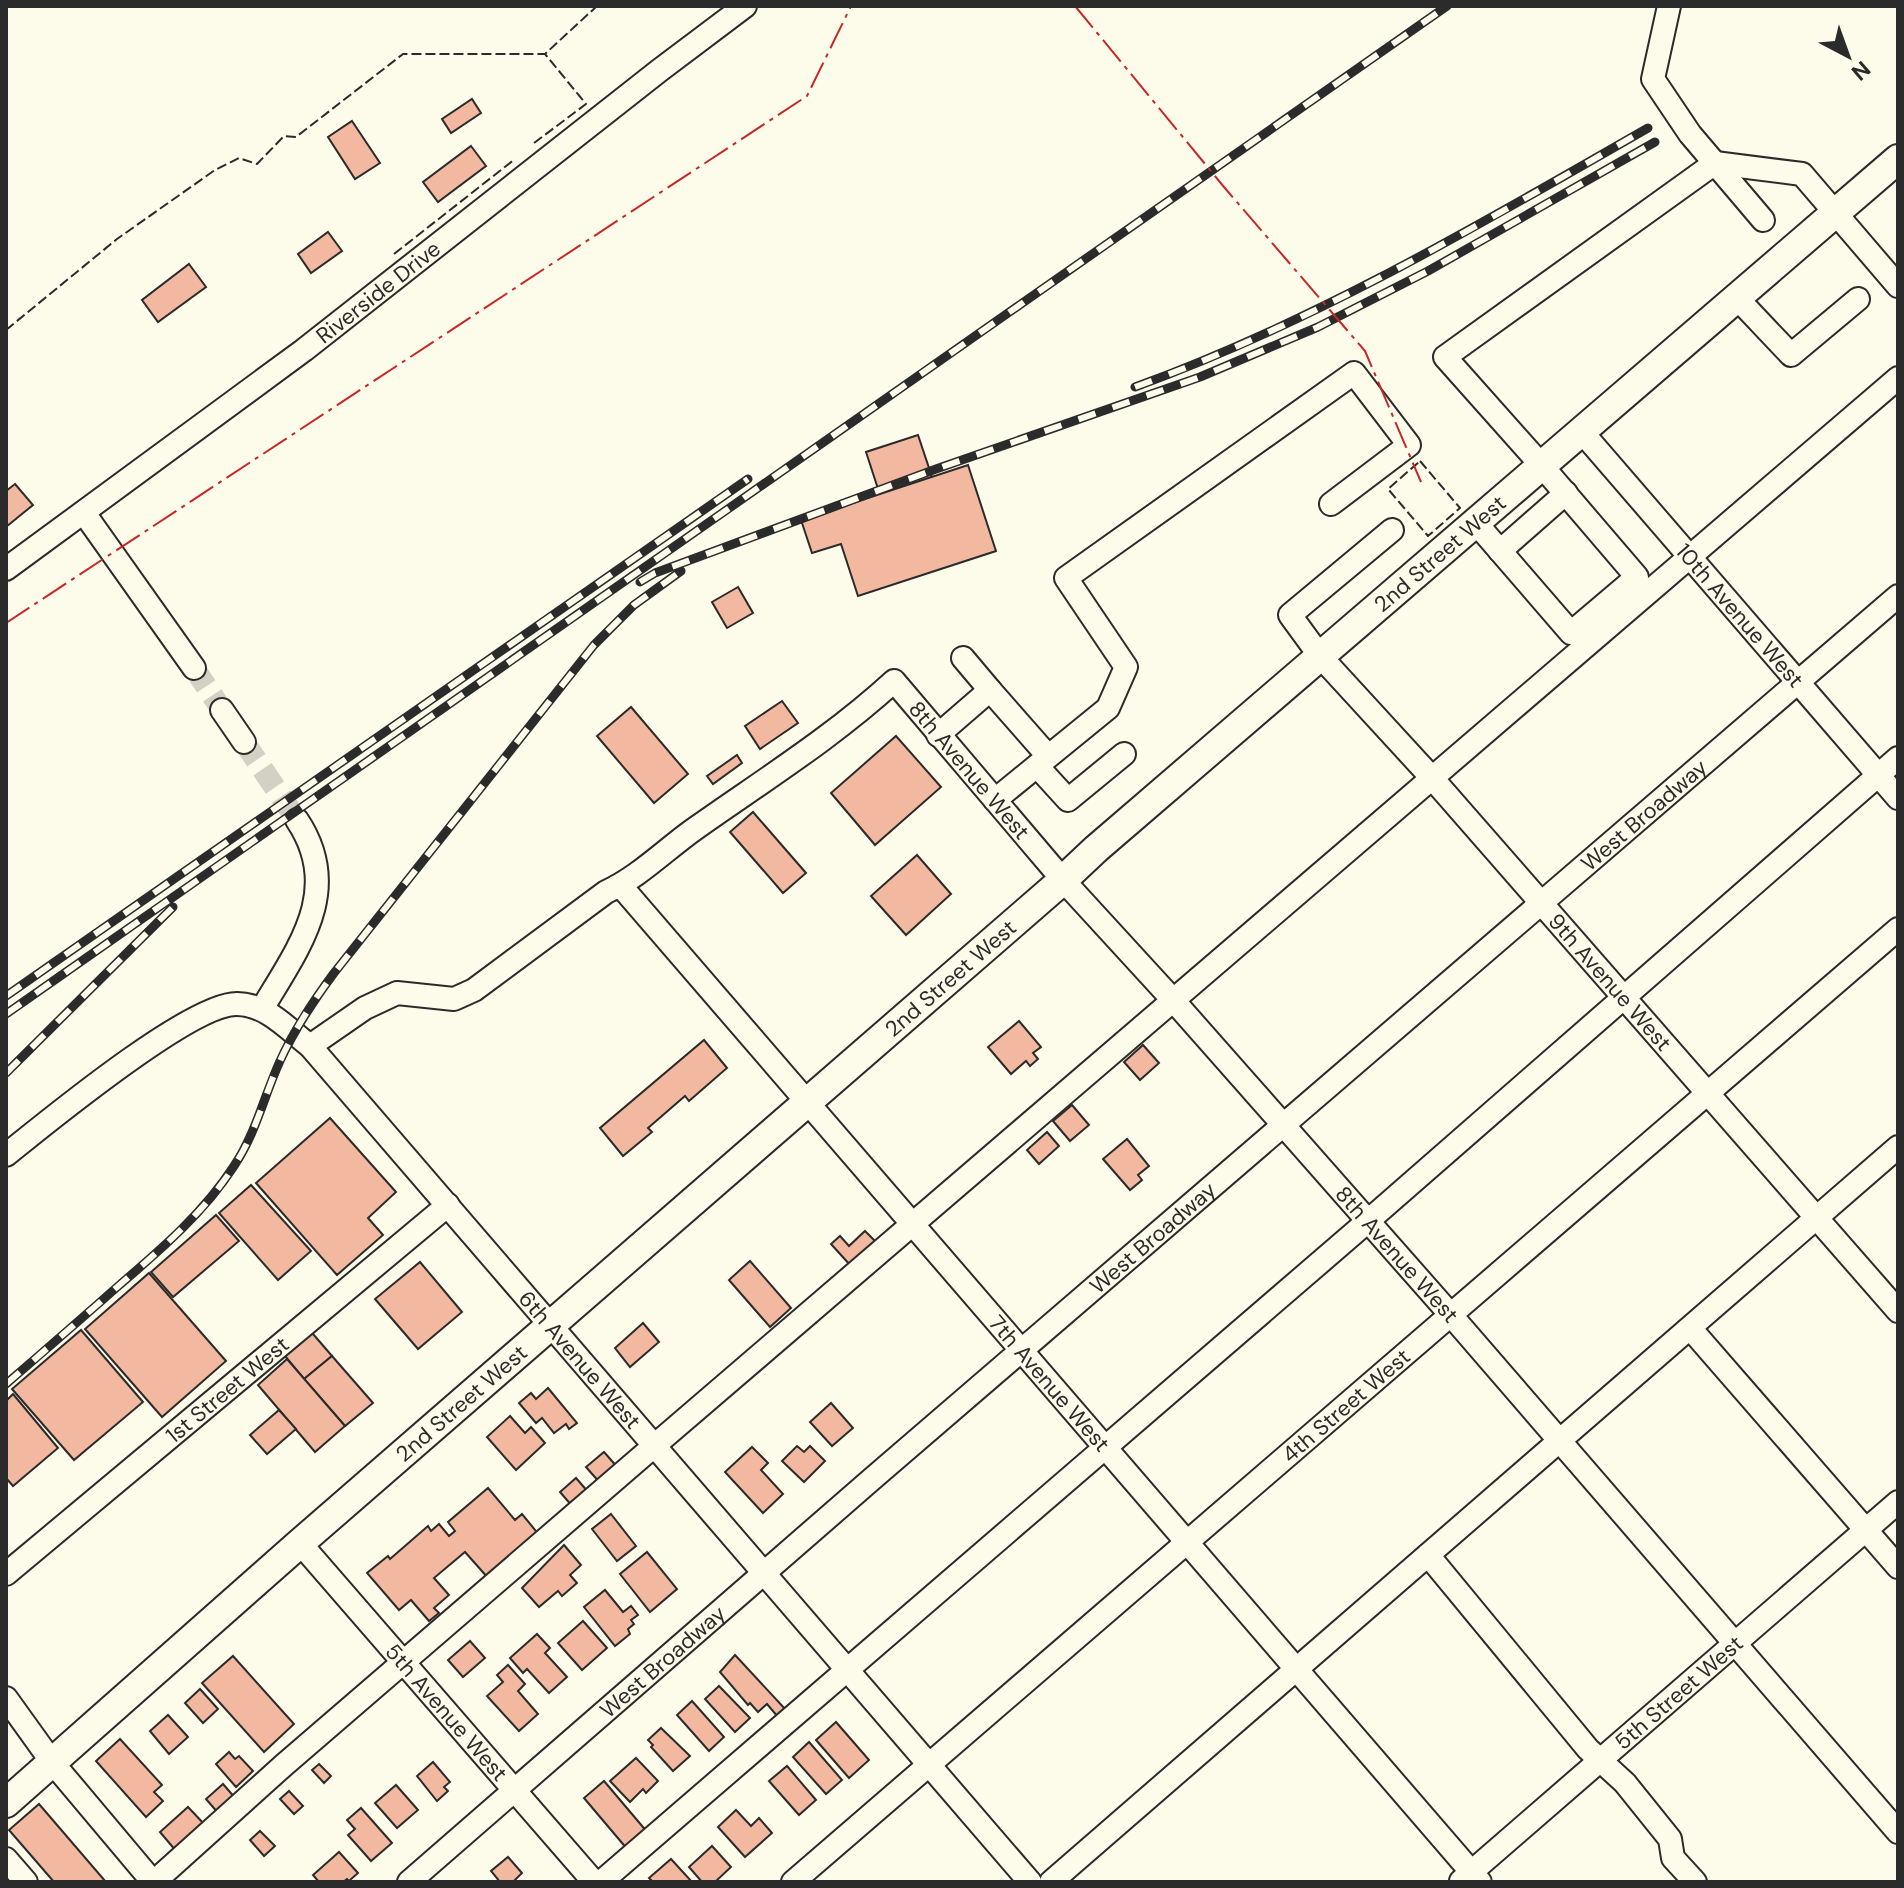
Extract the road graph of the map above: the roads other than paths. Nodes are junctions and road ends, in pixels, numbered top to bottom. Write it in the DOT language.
graph roads {
  1 [pos="745,6"];
  2 [pos="1669,6"];
  3 [pos="1898,159"];
  4 [pos="1715,163"];
  5 [pos="1835,213"];
  6 [pos="1763,220"];
  7 [pos="1898,286"];
  8 [pos="1737,298"];
  9 [pos="1858,299"];
  10 [pos="1898,378"];
  11 [pos="1582,432"];
  12 [pos="1542,466"];
  13 [pos="1566,493"];
  14 [pos="1331,504"];
  15 [pos="84,513"];
  16 [pos="1476,523"];
  17 [pos="1392,530"];
  18 [pos="1500,551"];
  19 [pos="1690,557"];
  20 [pos="6,569"];
  21 [pos="1898,596"];
  22 [pos="1320,656"];
  23 [pos="963,658"];
  24 [pos="194,668"];
  25 [pos="1798,683"];
  26 [pos="990,690"];
  27 [pos="222,710"];
  28 [pos="938,735"];
  29 [pos="244,742"];
  30 [pos="1124,754"];
  31 [pos="1898,758"];
  32 [pos="1042,761"];
  33 [pos="1878,775"];
  34 [pos="1432,778"];
  35 [pos="1898,798"];
  36 [pos="995,800"];
  37 [pos="297,820"];
  38 [pos="1063,880"];
  39 [pos="620,885"];
  40 [pos="1543,904"];
  41 [pos="1898,929"];
  42 [pos="1623,997"];
  43 [pos="1173,1000"];
  44 [pos="262,1009"];
  45 [pos="310,1046"];
  46 [pos="1707,1093"];
  47 [pos="807,1103"];
  48 [pos="1285,1126"];
  49 [pos="1898,1147"];
  50 [pos="6,1155"];
  51 [pos="448,1205"];
  52 [pos="1816,1218"];
  53 [pos="1368,1221"];
  54 [pos="912,1224"];
  55 [pos="1898,1311"];
  56 [pos="1450,1314"];
  57 [pos="551,1326"];
  58 [pos="1690,1328"];
  59 [pos="1021,1351"];
  60 [pos="1559,1441"];
  61 [pos="654,1446"];
  62 [pos="1105,1448"];
  63 [pos="1898,1502"];
  64 [pos="1866,1530"];
  65 [pos="1186,1542"];
  66 [pos="300,1543"];
  67 [pos="1428,1555"];
  68 [pos="1898,1567"];
  69 [pos="6,1574"];
  70 [pos="763,1574"];
  71 [pos="1735,1644"];
  72 [pos="403,1662"];
  73 [pos="1296,1669"];
  74 [pos="845,1670"];
  75 [pos="6,1698"];
  76 [pos="1600,1761"];
  77 [pos="52,1762"];
  78 [pos="928,1765"];
  79 [pos="515,1791"];
  80 [pos="6,1803"];
  81 [pos="1898,1832"];
  82 [pos="6,1859"];
  83 [pos="1471,1879"];
  84 [pos="26,1882"];
  85 [pos="154,1882"];
  86 [pos="409,1882"];
  87 [pos="594,1882"];
  88 [pos="601,1882"];
  89 [pos="793,1882"];
  90 [pos="1030,1882"];
  91 [pos="1051,1882"];
  92 [pos="1695,1882"];
  1 -- 15 [label="street, Riverside Drive"];
  2 -- 4 [label="street"];
  3 -- 5 [label="main road, 2nd Street West"];
  4 -- 5 [label="street"];
  4 -- 6 [label="street"];
  4 -- 12 [label="street"];
  5 -- 7 [label="street"];
  5 -- 8 [label="main road, 2nd Street West"];
  8 -- 9 [label="street"];
  8 -- 11 [label="main road, 2nd Street West"];
  10 -- 19 [label="street"];
  11 -- 12 [label="main road, 2nd Street West"];
  11 -- 19 [label="street, 10th Avenue West"];
  12 -- 13 [label="street"];
  12 -- 16 [label="main road, 2nd Street West"];
  13 -- 18 [label="street"];
  13 -- 18 [label="street"];
  14 -- 32 [label="street"];
  15 -- 20 [label="street, Riverside Drive"];
  15 -- 24 [label="street"];
  16 -- 18 [label="street"];
  16 -- 22 [label="main road, 2nd Street West"];
  17 -- 22 [label="street, 9th Avenue West"];
  19 -- 25 [label="street, 10th Avenue West"];
  19 -- 34 [label="street"];
  21 -- 25 [label="street, West Broadway"];
  22 -- 34 [label="street, 9th Avenue West"];
  22 -- 38 [label="main road, 2nd Street West"];
  23 -- 26 [label="street"];
  25 -- 33 [label="street, 10th Avenue West"];
  25 -- 40 [label="street, West Broadway"];
  26 -- 28 [label="street"];
  26 -- 32 [label="street"];
  27 -- 29 [label="street"];
  28 -- 36 [label="street, 8th Avenue West"];
  28 -- 39 [label="street, 8th Avenue West"];
  30 -- 32 [label="street"];
  31 -- 33 [label="street"];
  32 -- 36 [label="street"];
  33 -- 35 [label="street, 10th Avenue West"];
  33 -- 42 [label="street"];
  34 -- 40 [label="street, 9th Avenue West"];
  34 -- 43 [label="street"];
  36 -- 38 [label="street, 8th Avenue West"];
  37 -- 44 [label="street"];
  38 -- 43 [label="street, 8th Avenue West"];
  38 -- 47 [label="main road, 2nd Street West"];
  39 -- 45 [label="street"];
  39 -- 47 [label="street, 7th Avenue West"];
  40 -- 42 [label="street, 9th Avenue West"];
  40 -- 48 [label="street, West Broadway"];
  41 -- 46 [label="street, 4th Street West"];
  42 -- 46 [label="street, 9th Avenue West"];
  42 -- 53 [label="street"];
  43 -- 48 [label="street, 8th Avenue West"];
  43 -- 54 [label="street"];
  44 -- 45 [label="street, 6th Avenue West"];
  44 -- 50 [label="street"];
  45 -- 51 [label="street, 6th Avenue West"];
  46 -- 52 [label="street, 9th Avenue West"];
  46 -- 56 [label="street, 4th Street West"];
  47 -- 54 [label="street, 7th Avenue West"];
  47 -- 57 [label="main road, 2nd Street West"];
  48 -- 53 [label="street, 8th Avenue West"];
  48 -- 59 [label="street, West Broadway"];
  49 -- 52 [label="street"];
  51 -- 57 [label="street, 6th Avenue West"];
  51 -- 69 [label="street, 1st Street West"];
  52 -- 55 [label="street, 9th Avenue West"];
  52 -- 58 [label="street"];
  53 -- 56 [label="street, 8th Avenue West"];
  53 -- 62 [label="street"];
  54 -- 59 [label="street, 7th Avenue West"];
  54 -- 61 [label="street"];
  56 -- 60 [label="street, 8th Avenue West"];
  56 -- 65 [label="street, 4th Street West"];
  57 -- 61 [label="street, 6th Avenue West"];
  57 -- 66 [label="main road, 2nd Street West"];
  58 -- 60 [label="street"];
  58 -- 64 [label="street"];
  59 -- 62 [label="street, 7th Avenue West"];
  59 -- 70 [label="street, West Broadway"];
  60 -- 67 [label="street"];
  60 -- 71 [label="street, 8th Avenue West"];
  61 -- 70 [label="street, 6th Avenue West"];
  61 -- 72 [label="street"];
  62 -- 65 [label="street, 7th Avenue West"];
  62 -- 74 [label="street"];
  63 -- 64 [label="street, 5th Street West"];
  64 -- 68 [label="street"];
  64 -- 71 [label="street, 5th Street West"];
  65 -- 73 [label="street, 7th Avenue West"];
  65 -- 78 [label="street, 4th Street West"];
  66 -- 72 [label="street, 5th Avenue West"];
  66 -- 77 [label="main road, 2nd Street West"];
  67 -- 73 [label="street"];
  67 -- 76 [label="street"];
  70 -- 74 [label="street, 6th Avenue West"];
  70 -- 79 [label="street, West Broadway"];
  71 -- 76 [label="street, 5th Street West"];
  71 -- 81 [label="street, 8th Avenue West"];
  72 -- 79 [label="street, 5th Avenue West"];
  72 -- 85 [label="street"];
  73 -- 83 [label="street, 7th Avenue West"];
  73 -- 91 [label="street"];
  74 -- 78 [label="street, 6th Avenue West"];
  74 -- 88 [label="street"];
  75 -- 77 [label="street"];
  76 -- 83 [label="street, 5th Street West"];
  76 -- 92 [label="street"];
  77 -- 80 [label="main road, 2nd Street West"];
  77 -- 85 [label="street"];
  78 -- 89 [label="street, 4th Street West"];
  78 -- 90 [label="street, 6th Avenue West"];
  79 -- 86 [label="street, West Broadway"];
  79 -- 87 [label="street, 5th Avenue West"];
  82 -- 84 [label="street"];
}
